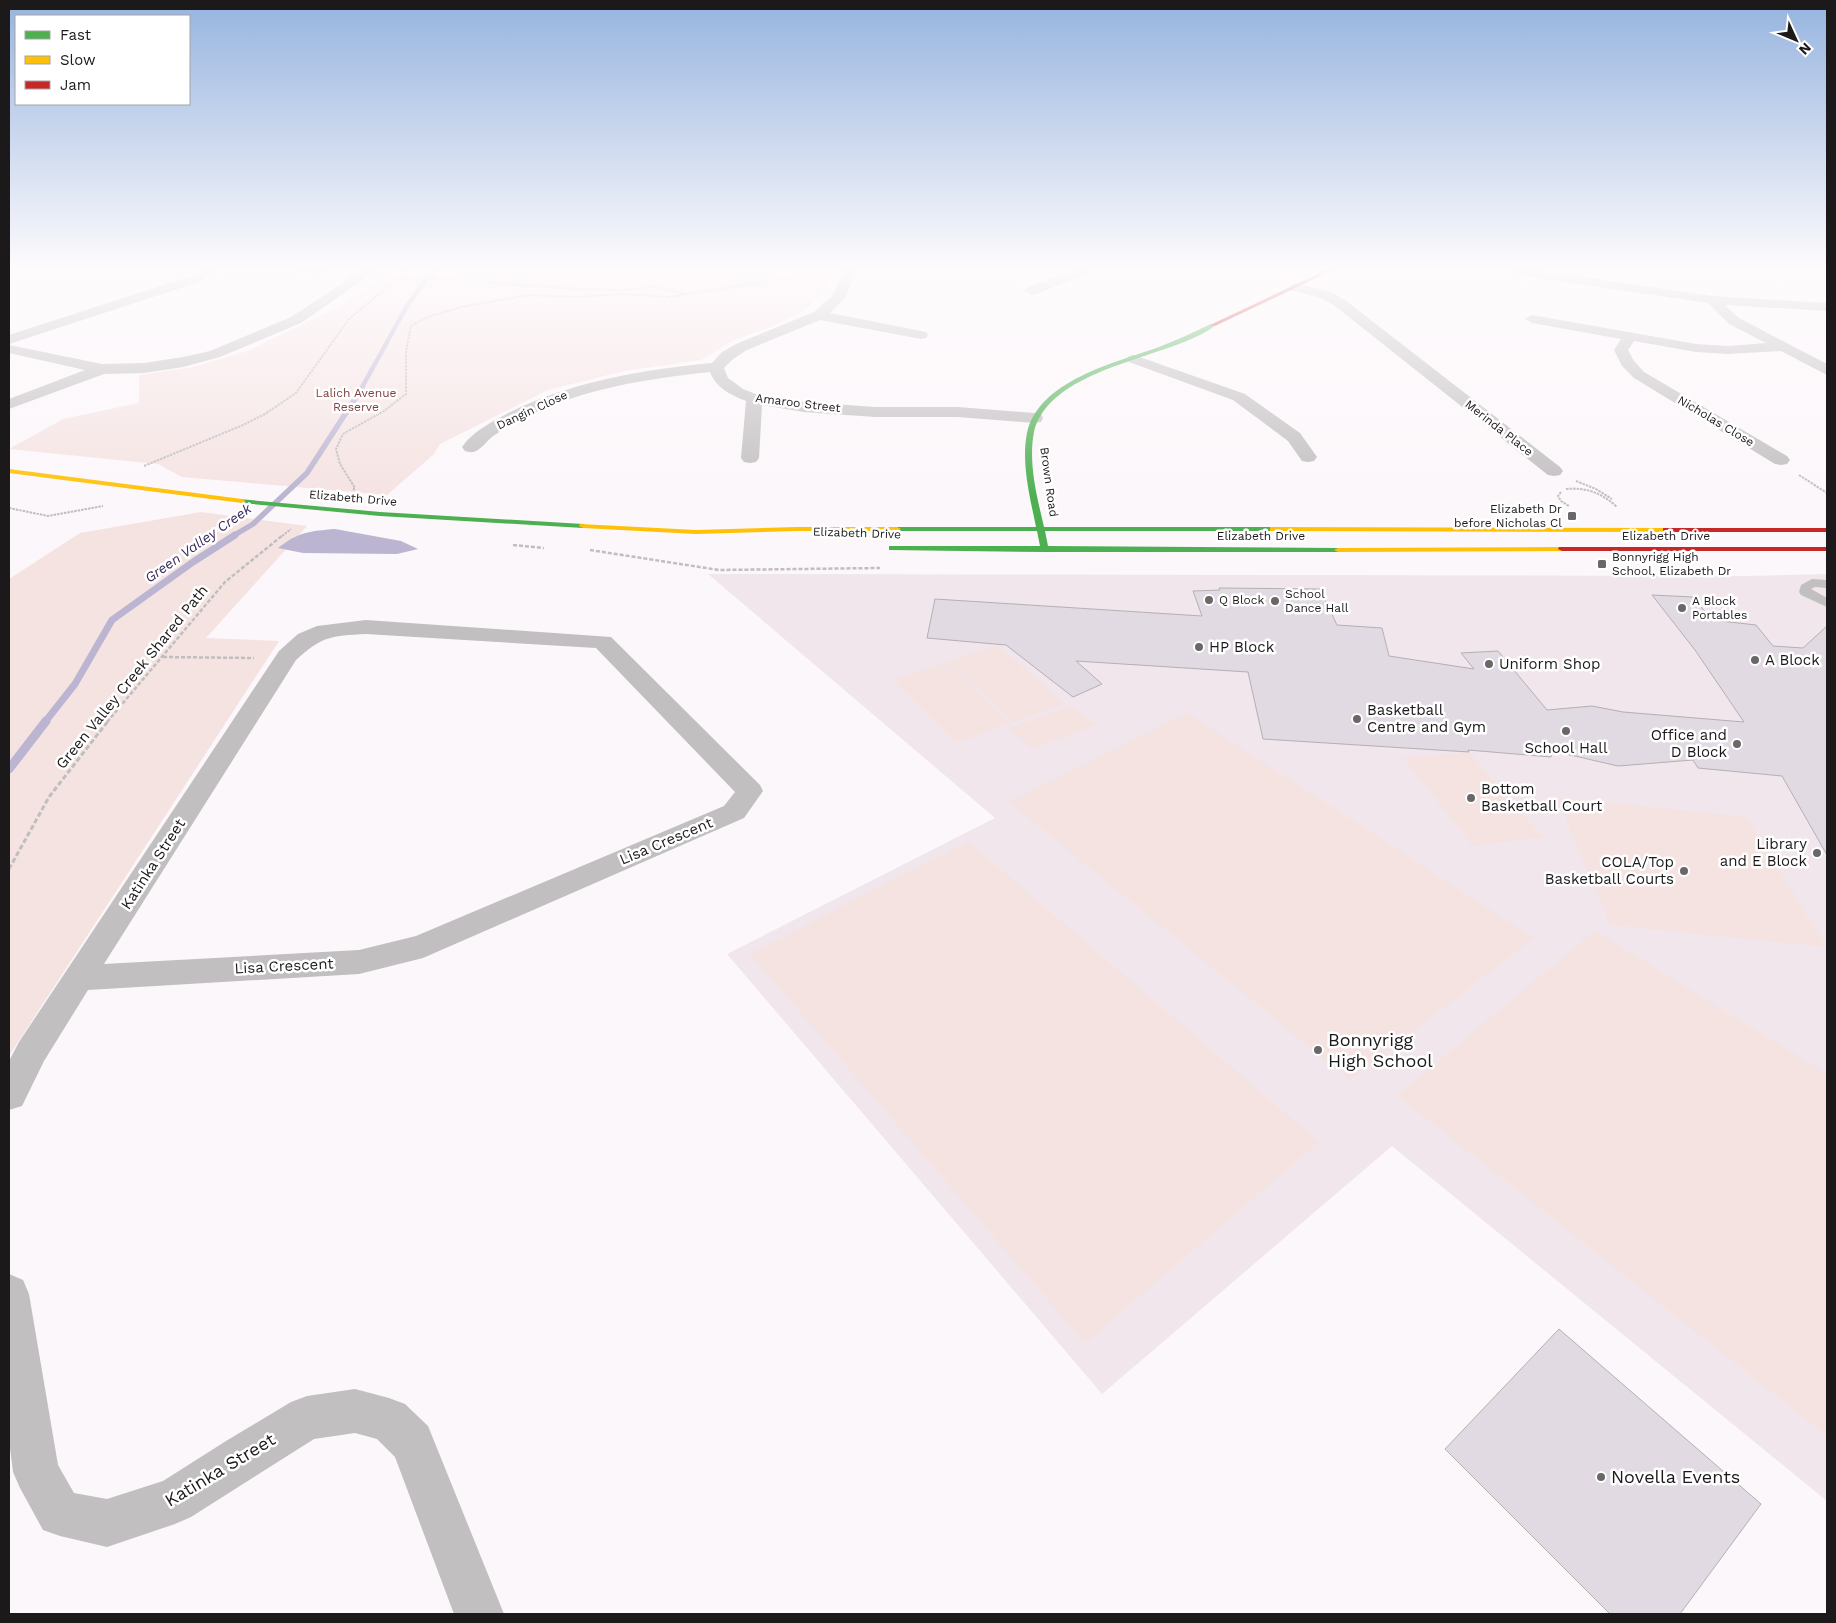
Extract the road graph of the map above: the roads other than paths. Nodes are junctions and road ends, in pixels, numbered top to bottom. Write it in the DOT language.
graph roads {
  1 [pos="232,347"];
  2 [pos="742,347"];
  3 [pos="1163,347"];
  4 [pos="1397,347"];
  5 [pos="1623,347"];
  6 [pos="1697,347"];
  7 [pos="1781,347"];
  8 [pos="9,349"];
  9 [pos="1134,359"];
  10 [pos="716,367"];
  11 [pos="102,369"];
  12 [pos="1827,370"];
  13 [pos="754,399"];
  14 [pos="9,404"];
  15 [pos="1035,418"];
  16 [pos="471,447"];
  17 [pos="1308,457"];
  18 [pos="750,458"];
  19 [pos="1781,460"];
  20 [pos="9,471"];
  21 [pos="1554,471"];
  22 [pos="1042,530"];
  23 [pos="1827,530"];
  24 [pos="696,532"];
  25 [pos="768,542"];
  26 [pos="884,548"];
  27 [pos="1827,549"];
  28 [pos="1045,550"];
  29 [pos="1827,584"];
  30 [pos="1827,603"];
  31 [pos="297,648"];
  32 [pos="80,978"];
  33 [pos="9,1094"];
  34 [pos="9,1294"];
  35 [pos="479,1614"];
  1 -- 11 [label="street"];
  2 -- 10 [label="street"];
  3 -- 9 [label="main road"];
  4 -- 21 [label="street, Merinda Place"];
  5 -- 19 [label="street, Nicholas Close"];
  6 -- 7 [label="street"];
  7 -- 12 [label="street"];
  8 -- 11 [label="street"];
  9 -- 15 [label="main road"];
  9 -- 17 [label="street"];
  10 -- 13 [label="street, Amaroo Street"];
  10 -- 16 [label="street, Dangin Close"];
  11 -- 14 [label="street"];
  13 -- 15 [label="street, Amaroo Street"];
  13 -- 18 [label="street"];
  15 -- 22 [label="main road, Brown Road"];
  20 -- 24 [label="main road, Elizabeth Drive"];
  22 -- 23 [label="main road, Elizabeth Drive"];
  22 -- 24 [label="main road, Elizabeth Drive"];
  22 -- 28 [label="main road, Brown Road"];
  24 -- 25 [label="main road, Elizabeth Drive"];
  26 -- 28 [label="main road, Elizabeth Drive"];
  27 -- 28 [label="main road, Elizabeth Drive"];
  29 -- 30 [label="lane"];
  31 -- 32 [label="street, Katinka Street"];
  31 -- 32 [label="street, Lisa Crescent"];
  32 -- 33 [label="street, Katinka Street"];
  34 -- 35 [label="street, Katinka Street"];
}
